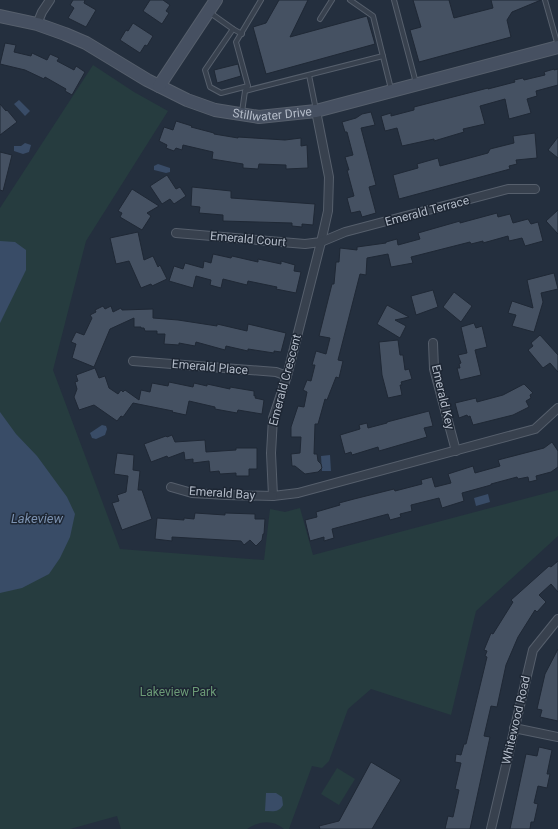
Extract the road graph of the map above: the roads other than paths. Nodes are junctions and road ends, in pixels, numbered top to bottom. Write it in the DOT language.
graph roads {
  1 [pos="50,0"];
  2 [pos="216,0"];
  3 [pos="261,0"];
  4 [pos="332,0"];
  5 [pos="350,0"];
  6 [pos="394,0"];
  7 [pos="545,0"];
  8 [pos="209,12"];
  9 [pos="0,16"];
  10 [pos="320,19"];
  11 [pos="37,24"];
  12 [pos="233,29"];
  13 [pos="242,34"];
  14 [pos="558,47"];
  15 [pos="383,56"];
  16 [pos="309,75"];
  17 [pos="416,85"];
  18 [pos="159,86"];
  19 [pos="248,86"];
  20 [pos="245,91"];
  21 [pos="392,91"];
  22 [pos="316,111"];
  23 [pos="242,114"];
  24 [pos="535,189"];
  25 [pos="176,232"];
  26 [pos="321,242"];
  27 [pos="433,343"];
  28 [pos="133,361"];
  29 [pos="287,376"];
  30 [pos="558,408"];
  31 [pos="456,451"];
  32 [pos="171,487"];
  33 [pos="273,496"];
  34 [pos="558,619"];
  35 [pos="514,728"];
  36 [pos="558,737"];
  37 [pos="491,829"];
  1 -- 11 [label="street"];
  2 -- 8 [label="street"];
  3 -- 13 [label="lane"];
  4 -- 10 [label="lane"];
  5 -- 15 [label="lane"];
  6 -- 17 [label="lane"];
  7 -- 14 [label="lane"];
  8 -- 12 [label="lane"];
  8 -- 18 [label="street"];
  9 -- 11 [label="street, Stillwater Drive"];
  11 -- 18 [label="street, Stillwater Drive"];
  12 -- 13 [label="lane"];
  12 -- 19 [label="lane"];
  13 -- 19 [label="lane"];
  14 -- 17 [label="street, Stillwater Drive"];
  15 -- 16 [label="lane"];
  15 -- 21 [label="lane"];
  16 -- 20 [label="lane"];
  16 -- 22 [label="lane"];
  17 -- 21 [label="street, Stillwater Drive"];
  18 -- 23 [label="street, Stillwater Drive"];
  19 -- 20 [label="lane"];
  20 -- 23 [label="lane"];
  21 -- 22 [label="street, Stillwater Drive"];
  22 -- 23 [label="street, Stillwater Drive"];
  22 -- 26 [label="street, Emerald Crescent"];
  24 -- 26 [label="street, Emerald Terrace"];
  25 -- 26 [label="street, Emerald Court"];
  26 -- 29 [label="street, Emerald Crescent"];
  27 -- 31 [label="street, Emerald Key"];
  28 -- 29 [label="street, Emerald Place"];
  29 -- 33 [label="street, Emerald Crescent"];
  30 -- 31 [label="street"];
  31 -- 33 [label="street"];
  32 -- 33 [label="street, Emerald Bay"];
  34 -- 35 [label="street, Whitewood Road"];
  35 -- 36 [label="street"];
  35 -- 37 [label="street, Whitewood Road"];
}
